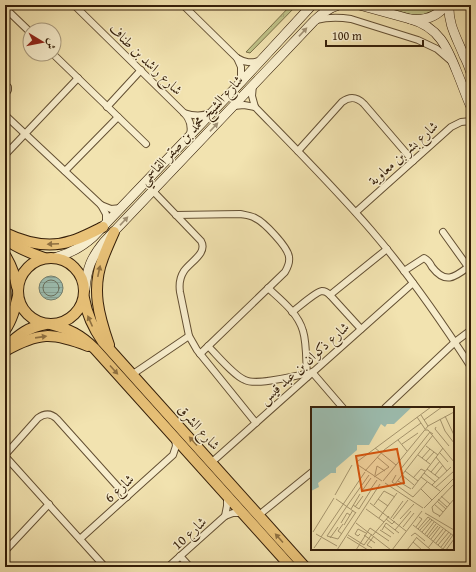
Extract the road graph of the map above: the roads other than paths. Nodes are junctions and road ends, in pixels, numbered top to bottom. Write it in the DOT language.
graph roads {
  1 [pos="74,5"];
  2 [pos="85,5"];
  3 [pos="183,5"];
  4 [pos="339,5"];
  5 [pos="359,5"];
  6 [pos="448,5"];
  7 [pos="310,7"];
  8 [pos="5,8"];
  9 [pos="79,11"];
  10 [pos="410,19"];
  11 [pos="314,20"];
  12 [pos="22,24"];
  13 [pos="237,58"];
  14 [pos="260,61"];
  15 [pos="61,62"];
  16 [pos="453,63"];
  17 [pos="141,70"];
  18 [pos="471,73"];
  19 [pos="78,78"];
  20 [pos="241,82"];
  21 [pos="5,84"];
  22 [pos="253,85"];
  23 [pos="5,94"];
  24 [pos="107,106"];
  25 [pos="234,106"];
  26 [pos="255,107"];
  27 [pos="471,107"];
  28 [pos="213,111"];
  29 [pos="184,113"];
  30 [pos="5,115"];
  31 [pos="118,117"];
  32 [pos="471,121"];
  33 [pos="25,134"];
  34 [pos="190,135"];
  35 [pos="146,144"];
  36 [pos="298,151"];
  37 [pos="5,155"];
  38 [pos="413,161"];
  39 [pos="65,171"];
  40 [pos="152,191"];
  41 [pos="101,205"];
  42 [pos="121,208"];
  43 [pos="356,212"];
  44 [pos="176,215"];
  45 [pos="104,226"];
  46 [pos="114,232"];
  47 [pos="443,232"];
  48 [pos="5,233"];
  49 [pos="5,239"];
  50 [pos="387,249"];
  51 [pos="5,255"];
  52 [pos="57,257"];
  53 [pos="44,258"];
  54 [pos="469,269"];
  55 [pos="404,271"];
  56 [pos="5,282"];
  57 [pos="413,282"];
  58 [pos="268,288"];
  59 [pos="18,292"];
  60 [pos="84,294"];
  61 [pos="330,295"];
  62 [pos="5,306"];
  63 [pos="292,312"];
  64 [pos="48,324"];
  65 [pos="361,329"];
  66 [pos="5,330"];
  67 [pos="471,330"];
  68 [pos="189,336"];
  69 [pos="455,342"];
  70 [pos="208,346"];
  71 [pos="95,349"];
  72 [pos="5,350"];
  73 [pos="111,350"];
  74 [pos="200,354"];
  75 [pos="471,367"];
  76 [pos="133,374"];
  77 [pos="308,374"];
  78 [pos="343,407"];
  79 [pos="386,407"];
  80 [pos="256,423"];
  81 [pos="174,437"];
  82 [pos="5,455"];
  83 [pos="173,455"];
  84 [pos="191,455"];
  85 [pos="212,462"];
  86 [pos="311,473"];
  87 [pos="226,495"];
  88 [pos="127,497"];
  89 [pos="243,497"];
  90 [pos="49,504"];
  91 [pos="242,513"];
  92 [pos="259,515"];
  93 [pos="225,516"];
  94 [pos="80,539"];
  95 [pos="5,551"];
  96 [pos="180,556"];
  97 [pos="105,567"];
  98 [pos="168,567"];
  99 [pos="190,567"];
  100 [pos="291,567"];
  101 [pos="305,567"];
  1 -- 9 [label="street, شارع راشد بن طناف"];
  2 -- 9 [label="street"];
  3 -- 13 [label="street"];
  4 -- 11 [label="main road, شارع الشيخ محمد بن صقر القاسمي"];
  5 -- 10 [label="main road"];
  6 -- 10 [label="main road"];
  6 -- 18 [label="main road"];
  7 -- 14 [label="main road, شارع الشيخ محمد بن صقر القاسمي"];
  8 -- 12 [label="street"];
  9 -- 17 [label="street, شارع راشد بن طناف"];
  10 -- 16 [label="main road"];
  11 -- 16 [label="street"];
  22 -- 11 [label="main road, شارع الشيخ محمد بن صقر القاسمي, one-way"];
  13 -- 14 [label="street"];
  13 -- 20 [label="street"];
  14 -- 20 [label="main road, شارع الشيخ محمد بن صقر القاسمي"];
  15 -- 19 [label="street"];
  16 -- 27 [label="main road"];
  17 -- 24 [label="street"];
  17 -- 29 [label="street, شارع راشد بن طناف"];
  19 -- 24 [label="street"];
  19 -- 33 [label="street"];
  20 -- 28 [label="main road, شارع الشيخ محمد بن صقر القاسمي"];
  21 -- 23 [label="street"];
  22 -- 25 [label="main road, شارع الشيخ محمد بن صقر القاسمي"];
  22 -- 26 [label="street"];
  24 -- 31 [label="street"];
  25 -- 26 [label="street"];
  40 -- 25 [label="main road, شارع الشيخ محمد بن صقر القاسمي, one-way"];
  26 -- 36 [label="street"];
  28 -- 29 [label="street, شارع راشد بن طناف"];
  28 -- 34 [label="main road, شارع الشيخ محمد بن صقر القاسمي"];
  29 -- 34 [label="street, شارع راشد بن طناف"];
  30 -- 33 [label="street"];
  31 -- 35 [label="street"];
  31 -- 39 [label="street"];
  32 -- 38 [label="street, شارع بشر بن معاوية"];
  33 -- 37 [label="street"];
  33 -- 39 [label="street"];
  34 -- 42 [label="main road, شارع الشيخ محمد بن صقر القاسمي"];
  36 -- 38 [label="street"];
  36 -- 43 [label="street"];
  38 -- 43 [label="street, شارع بشر بن معاوية"];
  39 -- 41 [label="street"];
  40 -- 44 [label="street"];
  46 -- 40 [label="main road, شارع الشيخ محمد بن صقر القاسمي, one-way"];
  41 -- 42 [label="street"];
  41 -- 45 [label="street"];
  42 -- 45 [label="main road, شارع الشيخ محمد بن صقر القاسمي"];
  43 -- 50 [label="street"];
  44 -- 58 [label="street"];
  44 -- 68 [label="street"];
  45 -- 48 [label="main road, one-way"];
  45 -- 52 [label="main road, شارع الشيخ محمد بن صقر القاسمي"];
  46 -- 60 [label="main road, شارع الشيخ محمد بن صقر القاسمي"];
  73 -- 46 [label="main road, one-way"];
  47 -- 54 [label="street"];
  49 -- 53 [label="main road"];
  50 -- 55 [label="street"];
  50 -- 61 [label="street"];
  51 -- 59 [label="main road"];
  52 -- 53 [label="main road"];
  52 -- 60 [label="main road"];
  53 -- 59 [label="main road"];
  54 -- 55 [label="street"];
  55 -- 57 [label="street"];
  56 -- 62 [label="main road"];
  57 -- 65 [label="street, شارع ذكوان بن عبد قيس"];
  57 -- 69 [label="street"];
  58 -- 63 [label="street"];
  58 -- 70 [label="street"];
  59 -- 64 [label="main road"];
  59 -- 66 [label="main road"];
  60 -- 64 [label="main road"];
  73 -- 60 [label="main road, شارع الشرق, one-way"];
  61 -- 63 [label="street"];
  61 -- 65 [label="street"];
  63 -- 77 [label="street"];
  64 -- 71 [label="main road, شارع الشرق"];
  64 -- 72 [label="main road"];
  65 -- 77 [label="street, شارع ذكوان بن عبد قيس"];
  67 -- 69 [label="street"];
  68 -- 74 [label="street"];
  68 -- 76 [label="street"];
  69 -- 75 [label="street"];
  69 -- 79 [label="street"];
  70 -- 74 [label="street"];
  70 -- 77 [label="street"];
  72 -- 71 [label="main road, one-way"];
  71 -- 81 [label="main road, شارع الشرق, one-way"];
  73 -- 76 [label="main road, شارع الشرق"];
  74 -- 80 [label="street"];
  85 -- 76 [label="main road, شارع الشرق, one-way"];
  77 -- 78 [label="street"];
  77 -- 80 [label="street, شارع ذكوان بن عبد قيس"];
  80 -- 85 [label="street, شارع ذكوان بن عبد قيس"];
  81 -- 83 [label="street"];
  81 -- 84 [label="main road, شارع الشرق"];
  82 -- 88 [label="street"];
  82 -- 90 [label="street"];
  83 -- 84 [label="street"];
  83 -- 88 [label="street, شارع 6"];
  84 -- 87 [label="main road, شارع الشرق"];
  85 -- 89 [label="main road, شارع الشرق"];
  86 -- 92 [label="street"];
  87 -- 89 [label="main road"];
  87 -- 91 [label="main road, شارع الشرق"];
  87 -- 93 [label="street, شارع 10"];
  88 -- 94 [label="street, شارع 6"];
  89 -- 92 [label="main road, شارع الشرق"];
  90 -- 94 [label="street"];
  90 -- 95 [label="street"];
  91 -- 93 [label="street, شارع 10"];
  91 -- 100 [label="main road, شارع الشرق"];
  101 -- 92 [label="main road, شارع الشرق, one-way"];
  93 -- 96 [label="street, شارع 10"];
  94 -- 97 [label="street"];
  96 -- 98 [label="street, شارع 10"];
  96 -- 99 [label="street"];
}
